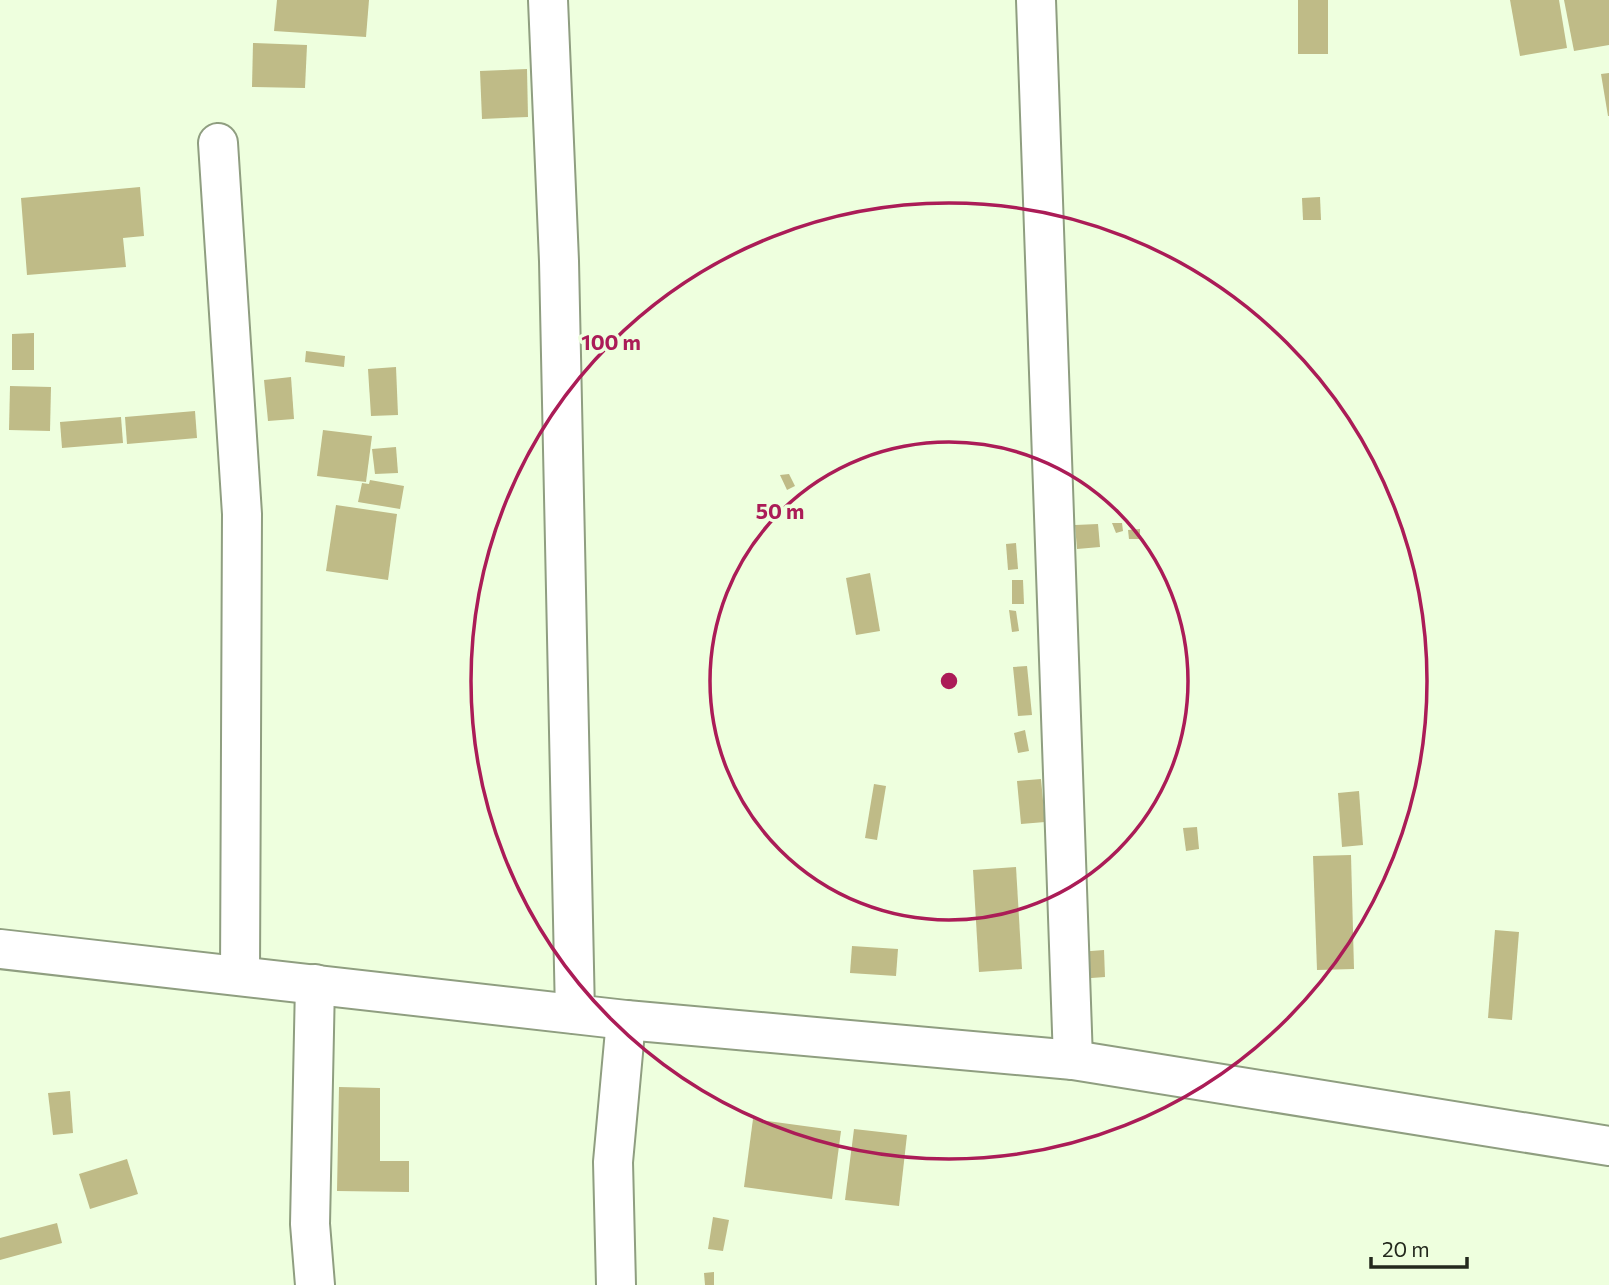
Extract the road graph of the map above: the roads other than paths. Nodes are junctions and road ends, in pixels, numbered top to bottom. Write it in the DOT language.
graph roads {
  1 [pos="548,0"];
  2 [pos="1036,0"];
  3 [pos="218,143"];
  4 [pos="0,949"];
  5 [pos="240,975"];
  6 [pos="315,984"];
  7 [pos="575,1014"];
  8 [pos="625,1020"];
  9 [pos="1073,1060"];
  10 [pos="1609,1146"];
  11 [pos="315,1285"];
  12 [pos="616,1285"];
  1 -- 7 [label="street"];
  2 -- 9 [label="street"];
  3 -- 5 [label="street"];
  4 -- 5 [label="street"];
  5 -- 6 [label="street"];
  6 -- 7 [label="street"];
  6 -- 11 [label="street"];
  7 -- 8 [label="street"];
  8 -- 9 [label="street"];
  8 -- 12 [label="street"];
  9 -- 10 [label="street"];
}
